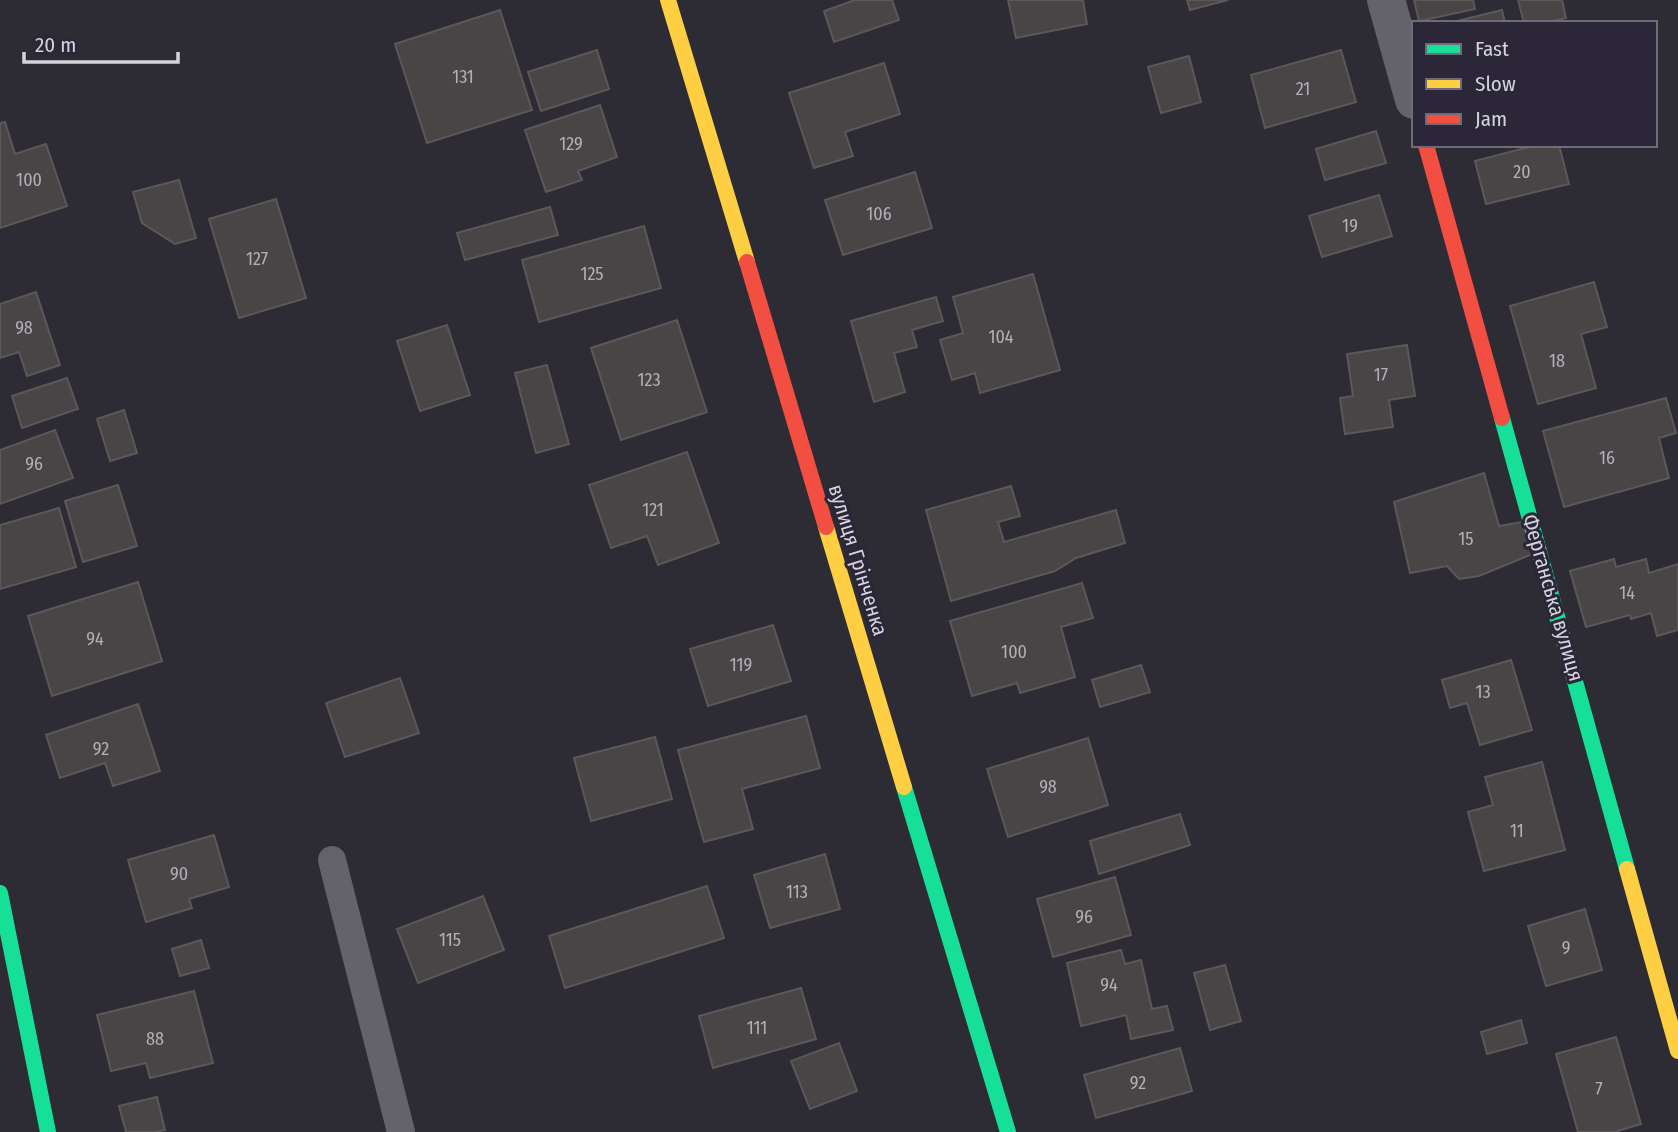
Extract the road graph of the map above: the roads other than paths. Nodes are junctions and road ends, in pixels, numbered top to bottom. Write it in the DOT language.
graph roads {
  1 [pos="667,0"];
  2 [pos="1386,0"];
  3 [pos="1412,93"];
  4 [pos="1427,147"];
  5 [pos="332,860"];
  6 [pos="0,893"];
  7 [pos="1678,1051"];
  8 [pos="48,1132"];
  9 [pos="401,1132"];
  10 [pos="1008,1132"];
  1 -- 10 [label="street, вулиця Грінченка"];
  2 -- 3 [label="street"];
  4 -- 7 [label="street, Ферганська вулиця"];
  5 -- 9 [label="lane"];
  6 -- 8 [label="street"];
}
